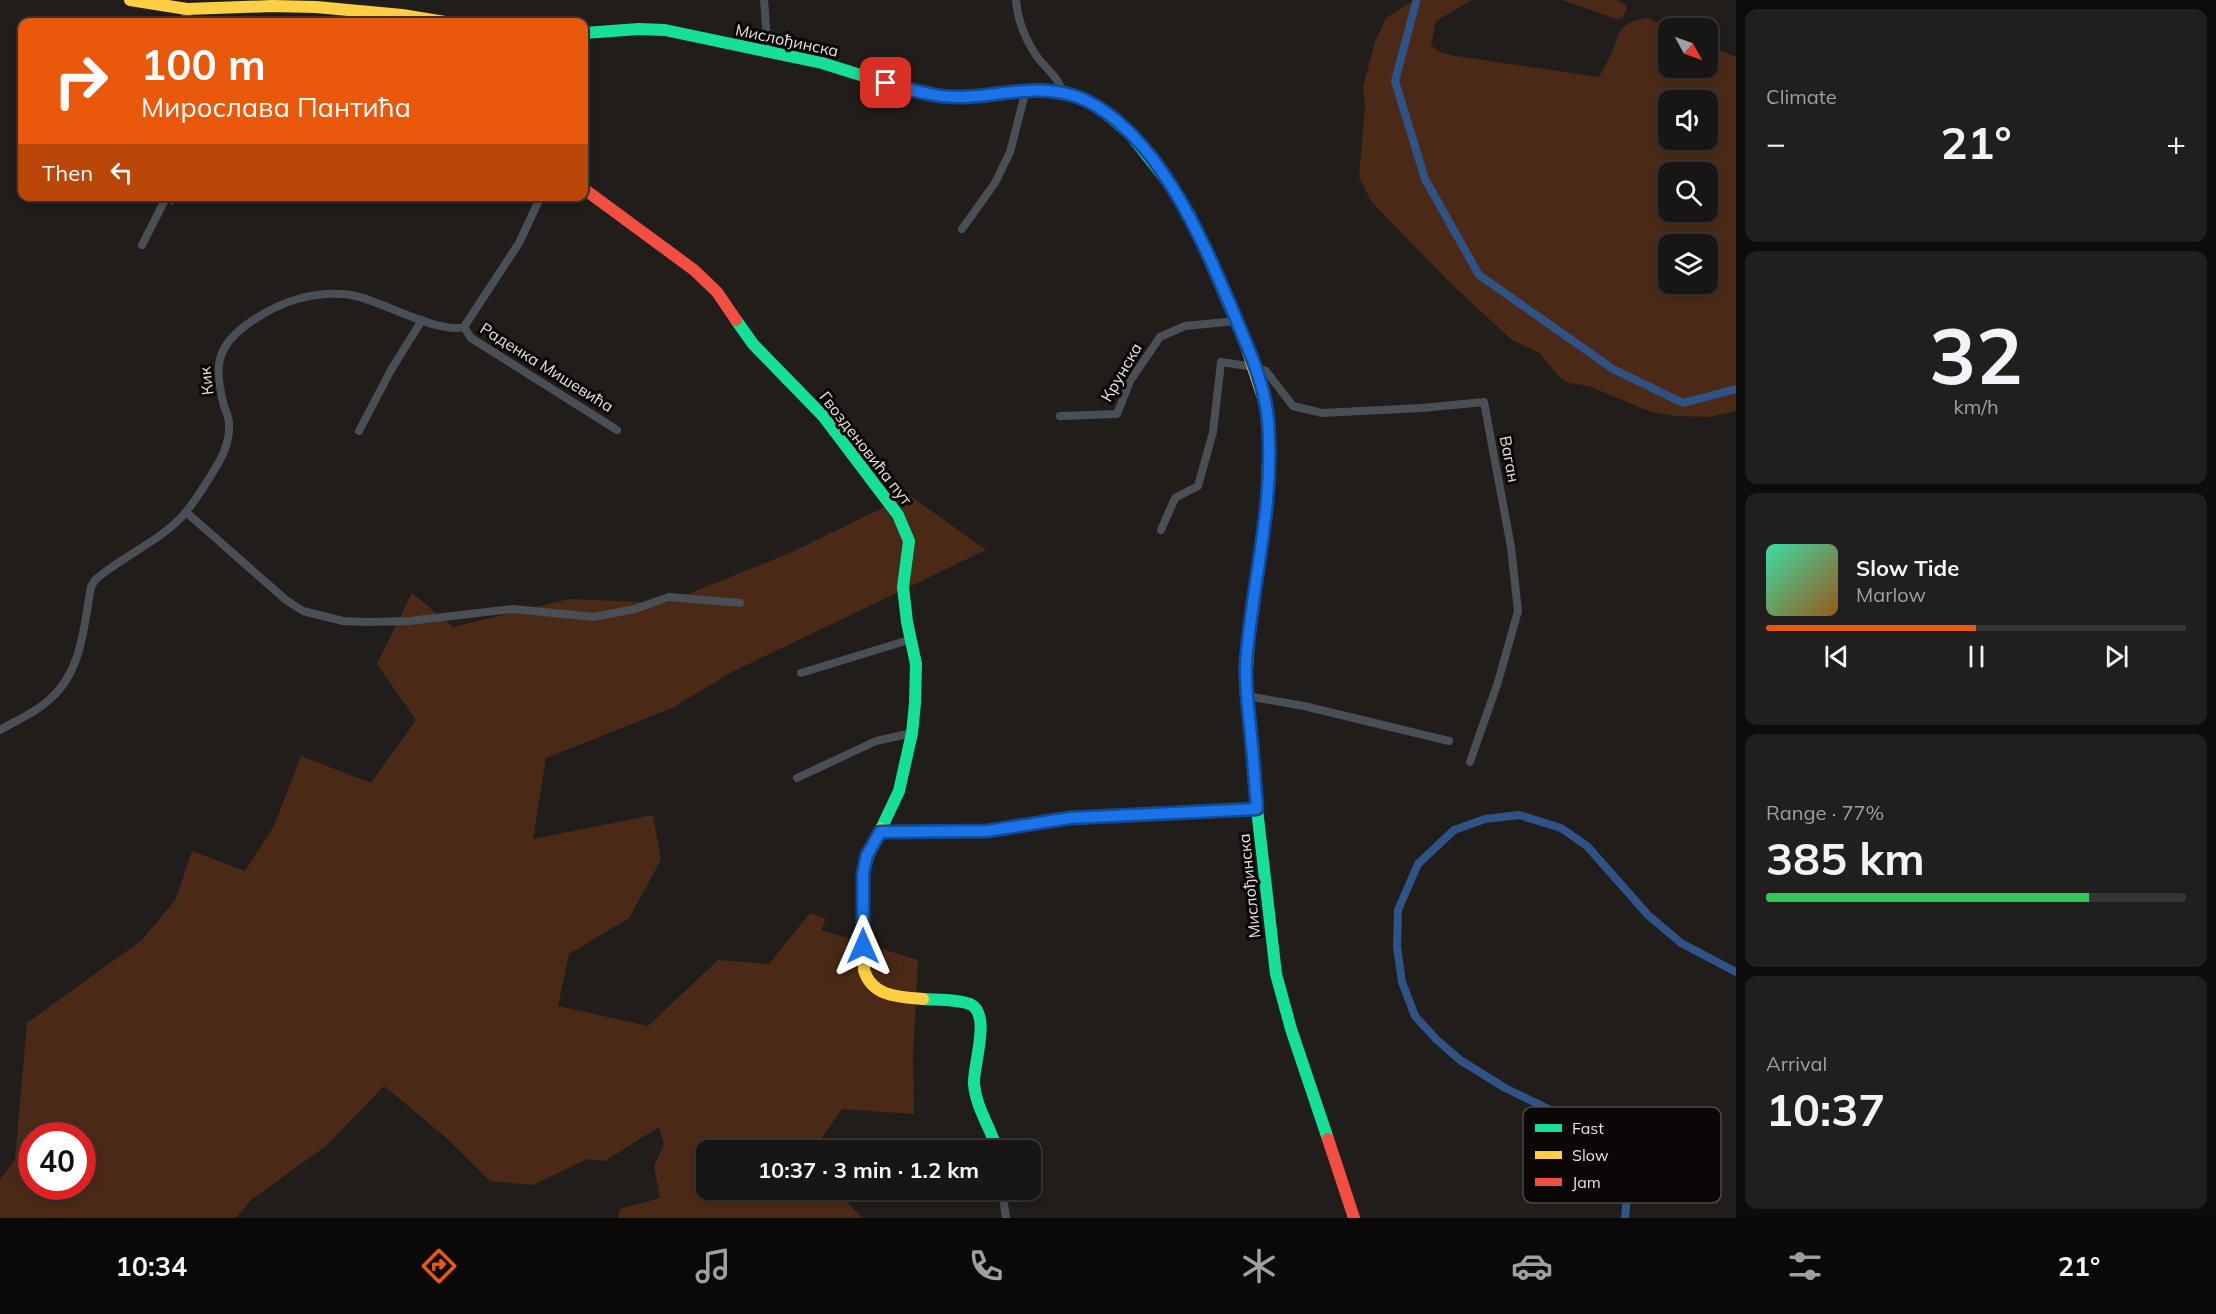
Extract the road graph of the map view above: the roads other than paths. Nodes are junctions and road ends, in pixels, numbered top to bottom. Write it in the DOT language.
graph roads {
  1 [pos="130,0"];
  2 [pos="764,0"];
  3 [pos="1016,0"];
  4 [pos="187,9"];
  5 [pos="185,18"];
  6 [pos="420,18"];
  7 [pos="588,33"];
  8 [pos="768,52"];
  9 [pos="1026,90"];
  10 [pos="1062,93"];
  11 [pos="588,192"];
  12 [pos="164,201"];
  13 [pos="539,201"];
  14 [pos="962,229"];
  15 [pos="142,245"];
  16 [pos="422,320"];
  17 [pos="1237,321"];
  18 [pos="464,327"];
  19 [pos="1254,367"];
  20 [pos="1060,416"];
  21 [pos="617,430"];
  22 [pos="359,431"];
  23 [pos="186,512"];
  24 [pos="1161,530"];
  25 [pos="740,603"];
  26 [pos="912,639"];
  27 [pos="801,673"];
  28 [pos="1247,696"];
  29 [pos="0,730"];
  30 [pos="912,733"];
  31 [pos="1449,741"];
  32 [pos="1470,762"];
  33 [pos="797,778"];
  34 [pos="1257,809"];
  35 [pos="880,832"];
  36 [pos="993,1140"];
  37 [pos="1003,1200"];
  38 [pos="1006,1218"];
  39 [pos="1354,1218"];
  1 -- 4 [label="main road"];
  2 -- 8 [label="street"];
  3 -- 10 [label="street"];
  4 -- 5 [label="street"];
  4 -- 6 [label="main road"];
  7 -- 8 [label="main road, Мислођинска"];
  8 -- 9 [label="main road, Мислођинска"];
  9 -- 10 [label="main road, Мислођинска"];
  9 -- 14 [label="street"];
  10 -- 17 [label="main road, Мислођинска"];
  11 -- 26 [label="main road, Гвозденовића пут"];
  12 -- 15 [label="street"];
  13 -- 18 [label="street"];
  16 -- 18 [label="street, Кик"];
  16 -- 22 [label="street"];
  16 -- 23 [label="street, Кик"];
  17 -- 19 [label="main road, Мислођинска"];
  17 -- 20 [label="street, Крунска"];
  18 -- 21 [label="street, Раденка Мишевића"];
  19 -- 24 [label="street"];
  19 -- 28 [label="main road, Мислођинска"];
  19 -- 32 [label="street, Ваган"];
  23 -- 25 [label="street"];
  23 -- 29 [label="street, Кик"];
  26 -- 27 [label="street"];
  26 -- 30 [label="main road, Гвозденовића пут"];
  28 -- 31 [label="street"];
  28 -- 34 [label="main road, Мислођинска"];
  30 -- 33 [label="street"];
  30 -- 35 [label="main road, Гвозденовића пут"];
  34 -- 35 [label="street"];
  34 -- 39 [label="main road, Мислођинска"];
  35 -- 36 [label="main road, Гвозденовића пут"];
  37 -- 38 [label="street"];
}
